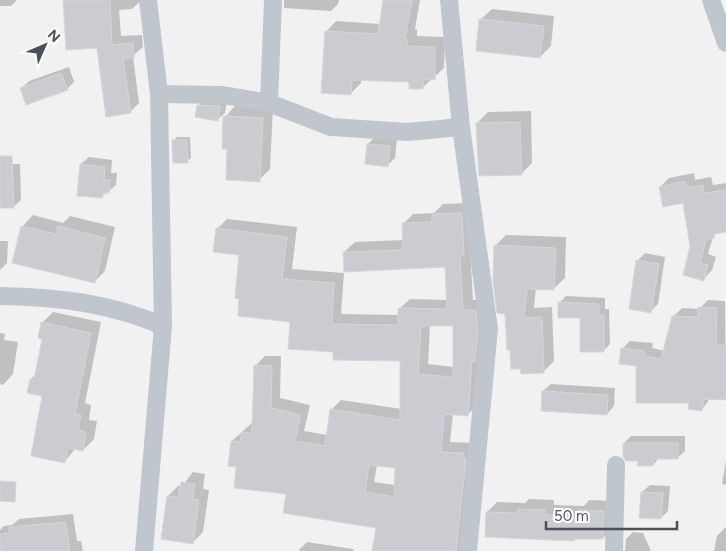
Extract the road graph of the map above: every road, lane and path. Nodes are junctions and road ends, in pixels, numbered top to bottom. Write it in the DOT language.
graph roads {
  1 [pos="148,0"];
  2 [pos="273,0"];
  3 [pos="449,0"];
  4 [pos="711,0"];
  5 [pos="726,43"];
  6 [pos="159,94"];
  7 [pos="269,104"];
  8 [pos="461,127"];
  9 [pos="0,296"];
  10 [pos="163,326"];
  11 [pos="616,464"];
  12 [pos="144,551"];
  13 [pos="468,551"];
  14 [pos="614,551"];
  1 -- 6 [label="street"];
  2 -- 7 [label="street"];
  3 -- 8 [label="street"];
  4 -- 5 [label="street"];
  6 -- 7 [label="street"];
  6 -- 10 [label="street"];
  7 -- 8 [label="street"];
  8 -- 13 [label="street"];
  9 -- 10 [label="street"];
  10 -- 12 [label="street"];
  11 -- 14 [label="street"];
}
